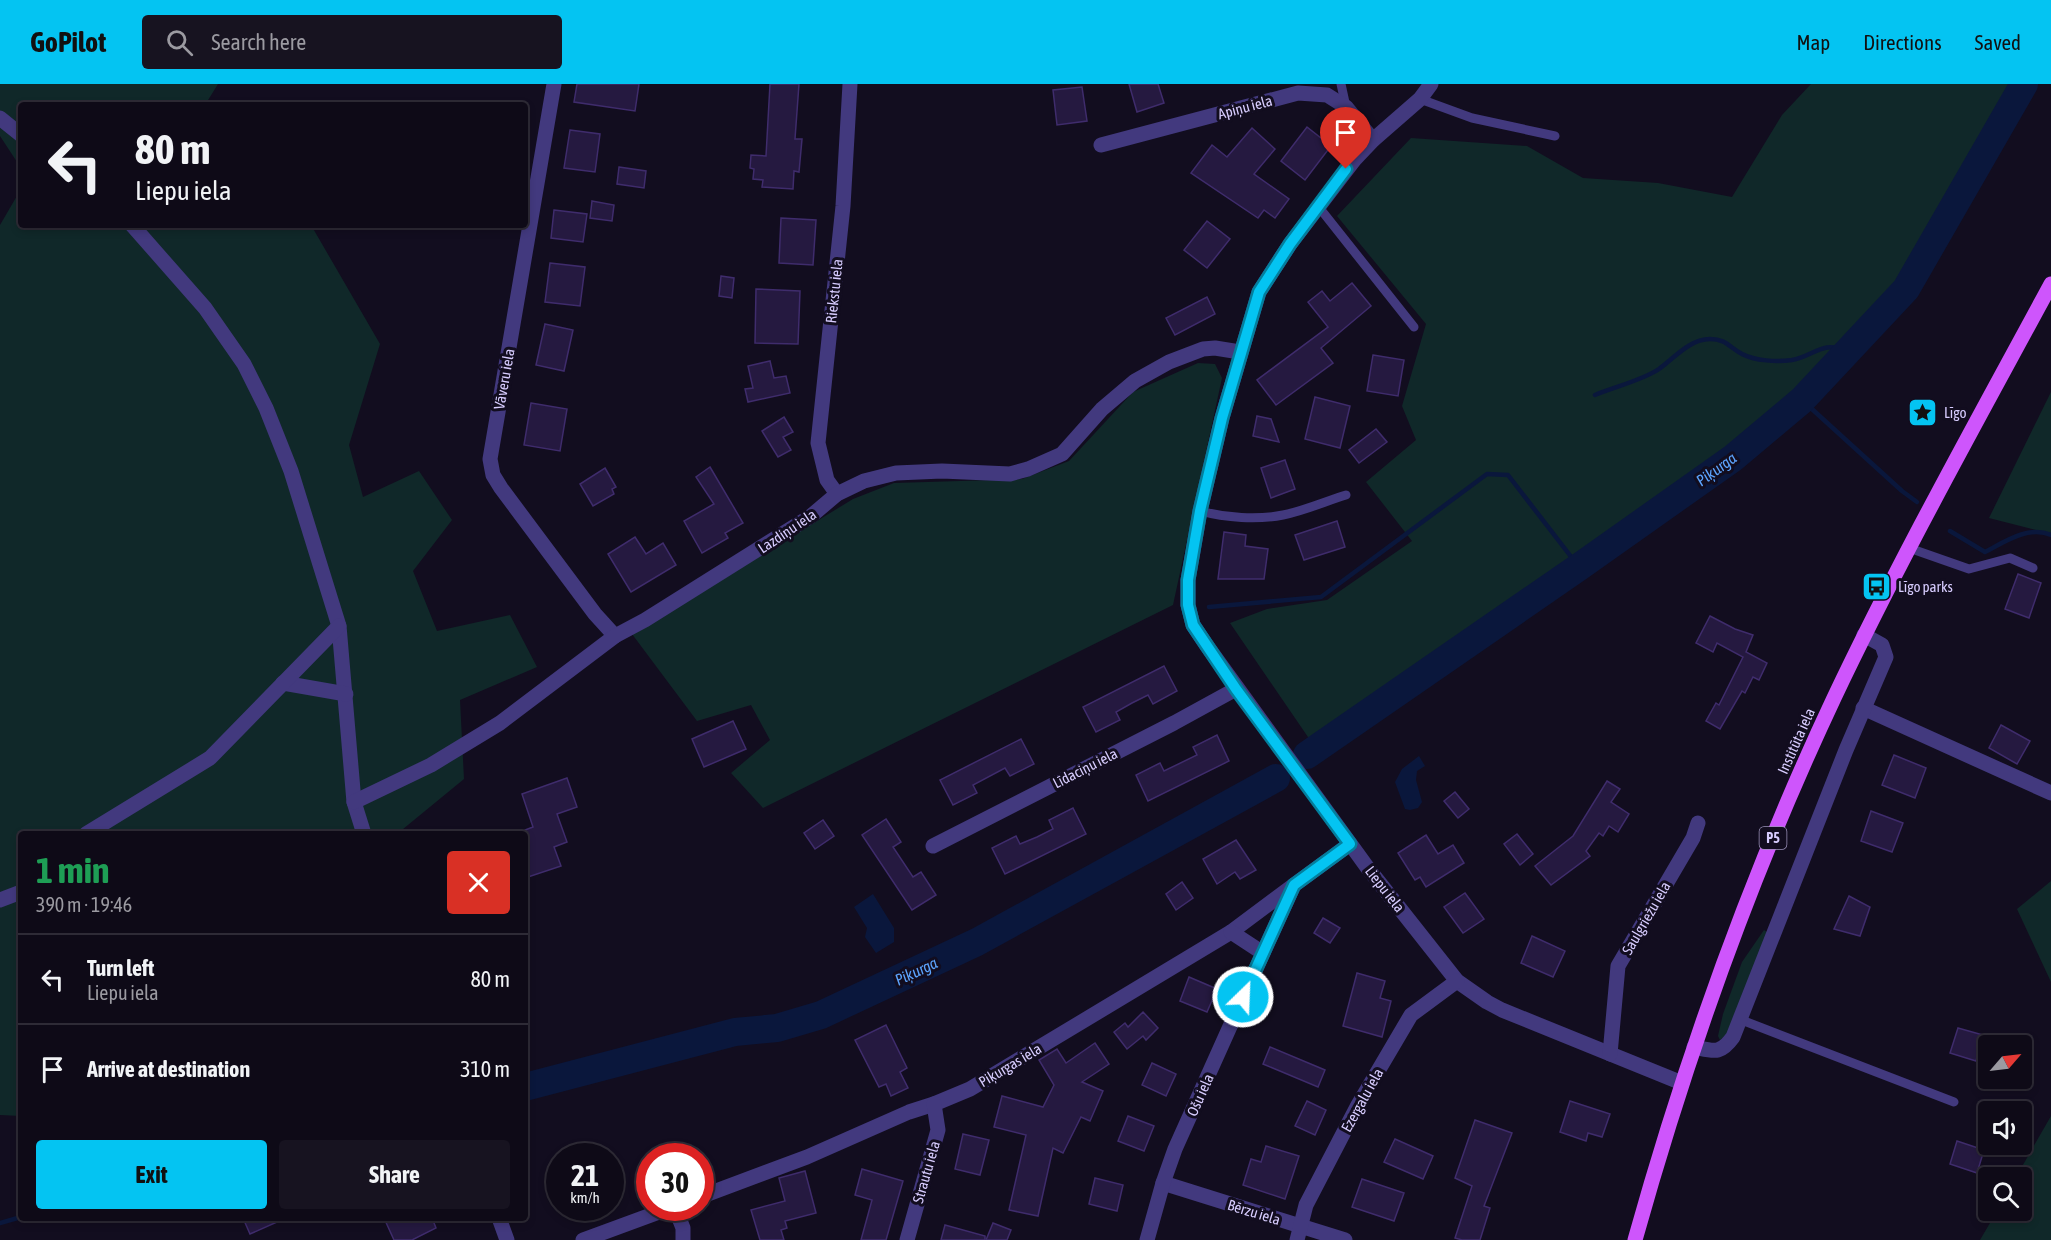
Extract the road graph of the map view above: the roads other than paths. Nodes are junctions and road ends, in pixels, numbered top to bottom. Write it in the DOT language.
graph roads {
  1 [pos="554,84"];
  2 [pos="850,84"];
  3 [pos="1341,84"];
  4 [pos="1431,84"];
  5 [pos="1420,99"];
  6 [pos="1346,107"];
  7 [pos="0,118"];
  8 [pos="18,133"];
  9 [pos="1555,136"];
  10 [pos="1373,140"];
  11 [pos="1101,146"];
  12 [pos="1318,206"];
  13 [pos="135,228"];
  14 [pos="2051,284"];
  15 [pos="1414,327"];
  16 [pos="1240,352"];
  17 [pos="837,494"];
  18 [pos="1346,495"];
  19 [pos="1200,511"];
  20 [pos="1909,548"];
  21 [pos="2033,568"];
  22 [pos="339,626"];
  23 [pos="1864,635"];
  24 [pos="615,636"];
  25 [pos="283,683"];
  26 [pos="1236,689"];
  27 [pos="346,694"];
  28 [pos="1863,708"];
  29 [pos="2051,793"];
  30 [pos="354,802"];
  31 [pos="1698,823"];
  32 [pos="91,831"];
  33 [pos="363,831"];
  34 [pos="1350,844"];
  35 [pos="933,846"];
  36 [pos="1294,885"];
  37 [pos="18,893"];
  38 [pos="0,900"];
  39 [pos="1231,932"];
  40 [pos="1263,953"];
  41 [pos="1457,981"];
  42 [pos="1740,1019"];
  43 [pos="1694,1047"];
  44 [pos="1610,1054"];
  45 [pos="1682,1083"];
  46 [pos="1954,1102"];
  47 [pos="934,1104"];
  48 [pos="1163,1183"];
  49 [pos="714,1192"];
  50 [pos="500,1221"];
  51 [pos="636,1221"];
  52 [pos="680,1221"];
  53 [pos="1298,1233"];
  54 [pos="507,1240"];
  55 [pos="583,1240"];
  56 [pos="683,1240"];
  57 [pos="907,1240"];
  58 [pos="1147,1240"];
  59 [pos="1345,1240"];
  60 [pos="1635,1240"];
  1 -- 24 [label="street, Vāveru iela"];
  2 -- 17 [label="street, Riekstu iela"];
  3 -- 6 [label="lane"];
  4 -- 5 [label="street, Liepu iela"];
  5 -- 9 [label="lane"];
  5 -- 10 [label="street, Liepu iela"];
  6 -- 10 [label="street, Apiņu iela"];
  6 -- 11 [label="street, Apiņu iela"];
  7 -- 8 [label="street"];
  10 -- 12 [label="street, Liepu iela"];
  12 -- 15 [label="lane"];
  12 -- 16 [label="street, Liepu iela"];
  13 -- 22 [label="street"];
  14 -- 20 [label="main road, Institūta iela / P5"];
  16 -- 17 [label="street, Lazdiņu iela"];
  16 -- 19 [label="street, Liepu iela"];
  17 -- 24 [label="street, Lazdiņu iela"];
  18 -- 19 [label="lane"];
  19 -- 26 [label="street, Liepu iela"];
  20 -- 21 [label="lane"];
  20 -- 23 [label="main road, Institūta iela / P5"];
  22 -- 25 [label="street"];
  22 -- 27 [label="street"];
  23 -- 28 [label="street"];
  23 -- 43 [label="main road, Institūta iela / P5"];
  24 -- 30 [label="street, Lazdiņu iela"];
  25 -- 27 [label="street"];
  25 -- 32 [label="street"];
  26 -- 34 [label="street, Liepu iela"];
  26 -- 35 [label="street, Līdaciņu iela"];
  27 -- 30 [label="street"];
  28 -- 29 [label="street"];
  28 -- 42 [label="street"];
  30 -- 33 [label="street"];
  31 -- 44 [label="street, Saulgriežu iela"];
  34 -- 36 [label="street, Ošu iela"];
  34 -- 41 [label="street, Liepu iela"];
  36 -- 39 [label="street, Piķurgas iela"];
  36 -- 40 [label="street, Ošu iela"];
  37 -- 38 [label="street"];
  39 -- 40 [label="street"];
  39 -- 47 [label="street, Piķurgas iela"];
  40 -- 48 [label="street, Ošu iela"];
  41 -- 44 [label="street, Liepu iela"];
  41 -- 53 [label="street, Ezergalu iela"];
  42 -- 43 [label="street"];
  42 -- 46 [label="lane"];
  43 -- 45 [label="main road, Institūta iela / P5"];
  44 -- 45 [label="street, Liepu iela"];
  45 -- 60 [label="main road, Institūta iela / P5"];
  47 -- 49 [label="street, Piķurgas iela"];
  47 -- 57 [label="street, Strautu iela"];
  48 -- 53 [label="street, Bērzu iela"];
  48 -- 58 [label="street, Ošu iela"];
  50 -- 54 [label="street"];
  51 -- 55 [label="street"];
  52 -- 56 [label="street"];
  53 -- 59 [label="street, Bērzu iela"];
}
